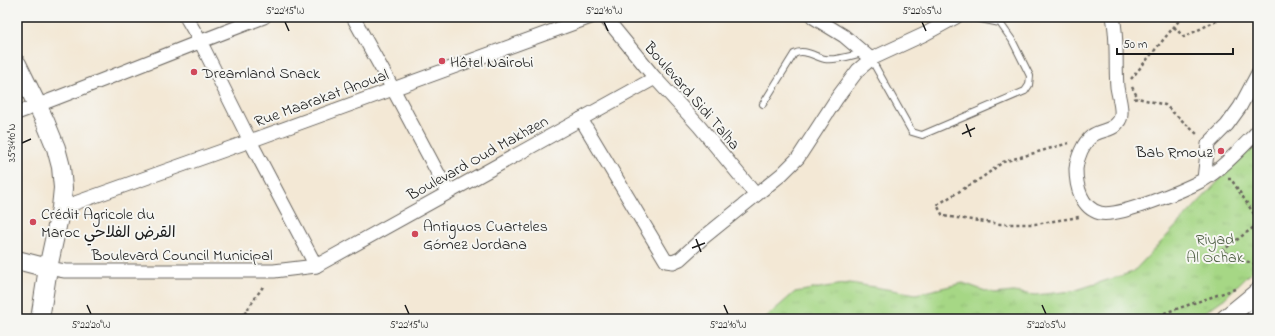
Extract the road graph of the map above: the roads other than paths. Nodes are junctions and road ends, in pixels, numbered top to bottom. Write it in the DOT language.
graph roads {
  1 [pos="186,17"];
  2 [pos="264,17"];
  3 [pos="353,17"];
  4 [pos="591,17"];
  5 [pos="605,17"];
  6 [pos="813,17"];
  7 [pos="956,17"];
  8 [pos="971,17"];
  9 [pos="1113,17"];
  10 [pos="200,41"];
  11 [pos="868,56"];
  12 [pos="17,64"];
  13 [pos="1258,73"];
  14 [pos="655,78"];
  15 [pos="393,89"];
  16 [pos="763,104"];
  17 [pos="38,106"];
  18 [pos="17,113"];
  19 [pos="581,119"];
  20 [pos="1258,131"];
  21 [pos="250,141"];
  22 [pos="1204,179"];
  23 [pos="448,192"];
  24 [pos="756,195"];
  25 [pos="62,208"];
  26 [pos="17,260"];
  27 [pos="316,266"];
  28 [pos="48,268"];
  29 [pos="1258,292"];
  30 [pos="43,300"];
  31 [pos="1258,314"];
  32 [pos="40,319"];
  33 [pos="47,319"];
  34 [pos="1225,319"];
  35 [pos="1256,319"];
  1 -- 10 [label="street"];
  2 -- 10 [label="street"];
  3 -- 15 [label="street"];
  4 -- 15 [label="street, Rue Maarakat Anoual"];
  5 -- 14 [label="street, Boulevard Sidi Talha"];
  6 -- 11 [label="street"];
  7 -- 11 [label="street"];
  8 -- 11 [label="lane"];
  9 -- 22 [label="street"];
  10 -- 17 [label="street"];
  10 -- 21 [label="street"];
  11 -- 16 [label="lane"];
  11 -- 24 [label="street"];
  12 -- 17 [label="main road"];
  13 -- 22 [label="street"];
  14 -- 19 [label="street, Boulevard Oud Makhzen"];
  14 -- 24 [label="street, Boulevard Sidi Talha"];
  15 -- 21 [label="street, Rue Maarakat Anoual"];
  15 -- 23 [label="street"];
  17 -- 18 [label="street"];
  17 -- 25 [label="main road"];
  19 -- 23 [label="street, Boulevard Oud Makhzen"];
  19 -- 24 [label="street"];
  20 -- 22 [label="street"];
  21 -- 25 [label="street, Rue Maarakat Anoual"];
  21 -- 27 [label="street"];
  23 -- 27 [label="street, Boulevard Oud Makhzen"];
  25 -- 28 [label="main road"];
  26 -- 28 [label="main road"];
  27 -- 28 [label="street, Boulevard Council Municipal"];
  28 -- 30 [label="main road"];
  29 -- 34 [label="main road"];
  30 -- 32 [label="main road"];
  30 -- 33 [label="main road"];
  31 -- 35 [label="main road"];
}
